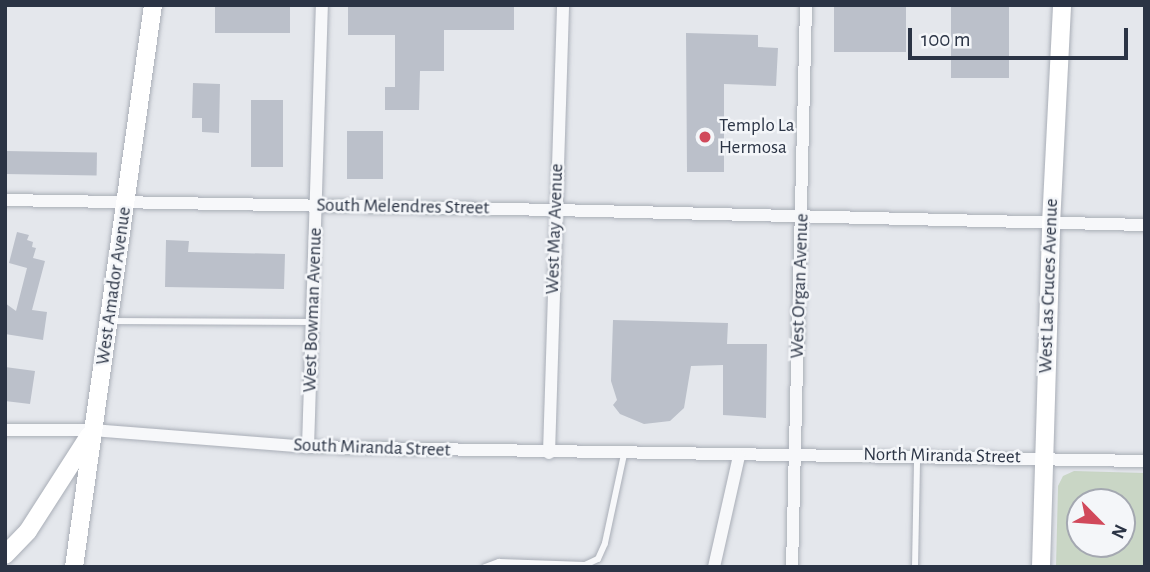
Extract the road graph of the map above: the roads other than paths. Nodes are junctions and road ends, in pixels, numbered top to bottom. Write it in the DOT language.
graph roads {
  1 [pos="153,5"];
  2 [pos="322,5"];
  3 [pos="563,5"];
  4 [pos="806,5"];
  5 [pos="1062,5"];
  6 [pos="5,200"];
  7 [pos="126,203"];
  8 [pos="317,205"];
  9 [pos="555,210"];
  10 [pos="802,217"];
  11 [pos="1051,224"];
  12 [pos="1145,225"];
  13 [pos="109,321"];
  14 [pos="312,322"];
  15 [pos="5,430"];
  16 [pos="92,430"];
  17 [pos="308,447"];
  18 [pos="549,453"];
  19 [pos="795,453"];
  20 [pos="624,454"];
  21 [pos="740,456"];
  22 [pos="917,456"];
  23 [pos="1044,459"];
  24 [pos="1145,461"];
  25 [pos="5,555"];
  26 [pos="74,567"];
  27 [pos="485,567"];
  28 [pos="714,567"];
  29 [pos="792,567"];
  30 [pos="915,567"];
  31 [pos="1041,567"];
  1 -- 7 [label="main road, West Amador Avenue"];
  2 -- 8 [label="street, West Bowman Avenue"];
  3 -- 9 [label="street, West May Avenue"];
  4 -- 10 [label="street, West Organ Avenue"];
  5 -- 11 [label="main road, West Las Cruces Avenue"];
  6 -- 7 [label="street, South Melendres Street"];
  7 -- 8 [label="street, South Melendres Street"];
  7 -- 13 [label="main road, West Amador Avenue"];
  8 -- 9 [label="street, South Melendres Street"];
  8 -- 14 [label="street, West Bowman Avenue"];
  9 -- 10 [label="street, South Melendres Street"];
  9 -- 18 [label="street, West May Avenue"];
  10 -- 11 [label="street, South Melendres Street"];
  10 -- 19 [label="street, West Organ Avenue"];
  11 -- 12 [label="street, South Melendres Street"];
  11 -- 23 [label="main road, West Las Cruces Avenue"];
  13 -- 14 [label="lane"];
  13 -- 16 [label="main road, West Amador Avenue"];
  14 -- 17 [label="street, West Bowman Avenue"];
  15 -- 16 [label="street, South Miranda Street"];
  16 -- 17 [label="street, South Miranda Street"];
  16 -- 25 [label="main road"];
  16 -- 26 [label="main road, West Amador Avenue"];
  17 -- 18 [label="street, South Miranda Street"];
  18 -- 20 [label="street, South Miranda Street"];
  19 -- 21 [label="street, North Miranda Street"];
  19 -- 22 [label="street, North Miranda Street"];
  19 -- 29 [label="street, West Organ Avenue"];
  20 -- 21 [label="street, South Miranda Street"];
  20 -- 27 [label="lane"];
  21 -- 28 [label="street"];
  22 -- 23 [label="street, North Miranda Street"];
  22 -- 30 [label="lane"];
  23 -- 24 [label="street, North Miranda Street"];
  23 -- 31 [label="main road, West Las Cruces Avenue"];
}
